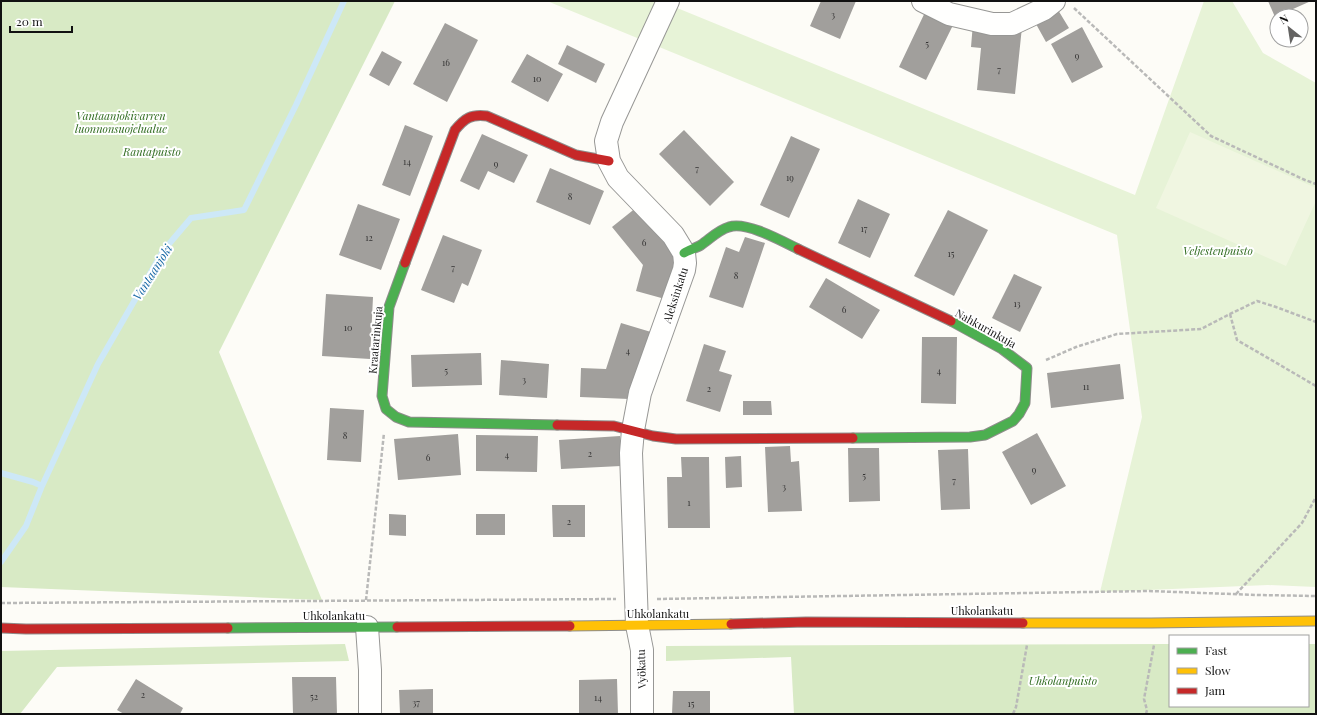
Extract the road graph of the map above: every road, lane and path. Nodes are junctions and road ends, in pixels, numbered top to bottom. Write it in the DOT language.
graph roads {
  1 [pos="668,1"];
  2 [pos="923,1"];
  3 [pos="1064,4"];
  4 [pos="609,161"];
  5 [pos="1316,184"];
  6 [pos="684,252"];
  7 [pos="1230,314"];
  8 [pos="1316,322"];
  9 [pos="1027,368"];
  10 [pos="1316,386"];
  11 [pos="386,409"];
  12 [pos="633,430"];
  13 [pos="1316,497"];
  14 [pos="1236,594"];
  15 [pos="366,600"];
  16 [pos="1316,621"];
  17 [pos="637,625"];
  18 [pos="367,627"];
  19 [pos="1,628"];
  20 [pos="1154,644"];
  21 [pos="1027,645"];
  22 [pos="370,714"];
  23 [pos="642,714"];
  24 [pos="1013,714"];
  25 [pos="1146,714"];
  1 -- 4 [label="street, Aleksinkatu"];
  2 -- 3 [label="street"];
  3 -- 5 [label="path"];
  4 -- 6 [label="street, Aleksinkatu"];
  4 -- 11 [label="street, Kraatarinkuja"];
  6 -- 9 [label="street, Nahkurinkuja"];
  6 -- 12 [label="street, Aleksinkatu"];
  7 -- 8 [label="path"];
  7 -- 9 [label="path"];
  7 -- 10 [label="path"];
  9 -- 12 [label="street"];
  11 -- 12 [label="street"];
  11 -- 15 [label="path"];
  12 -- 17 [label="street, Aleksinkatu"];
  13 -- 14 [label="path"];
  16 -- 17 [label="street, Uhkolankatu"];
  17 -- 18 [label="street, Uhkolankatu"];
  17 -- 23 [label="street, Vyökatu"];
  18 -- 19 [label="street, Uhkolankatu"];
  18 -- 22 [label="street"];
  20 -- 25 [label="path"];
  21 -- 24 [label="path"];
}
